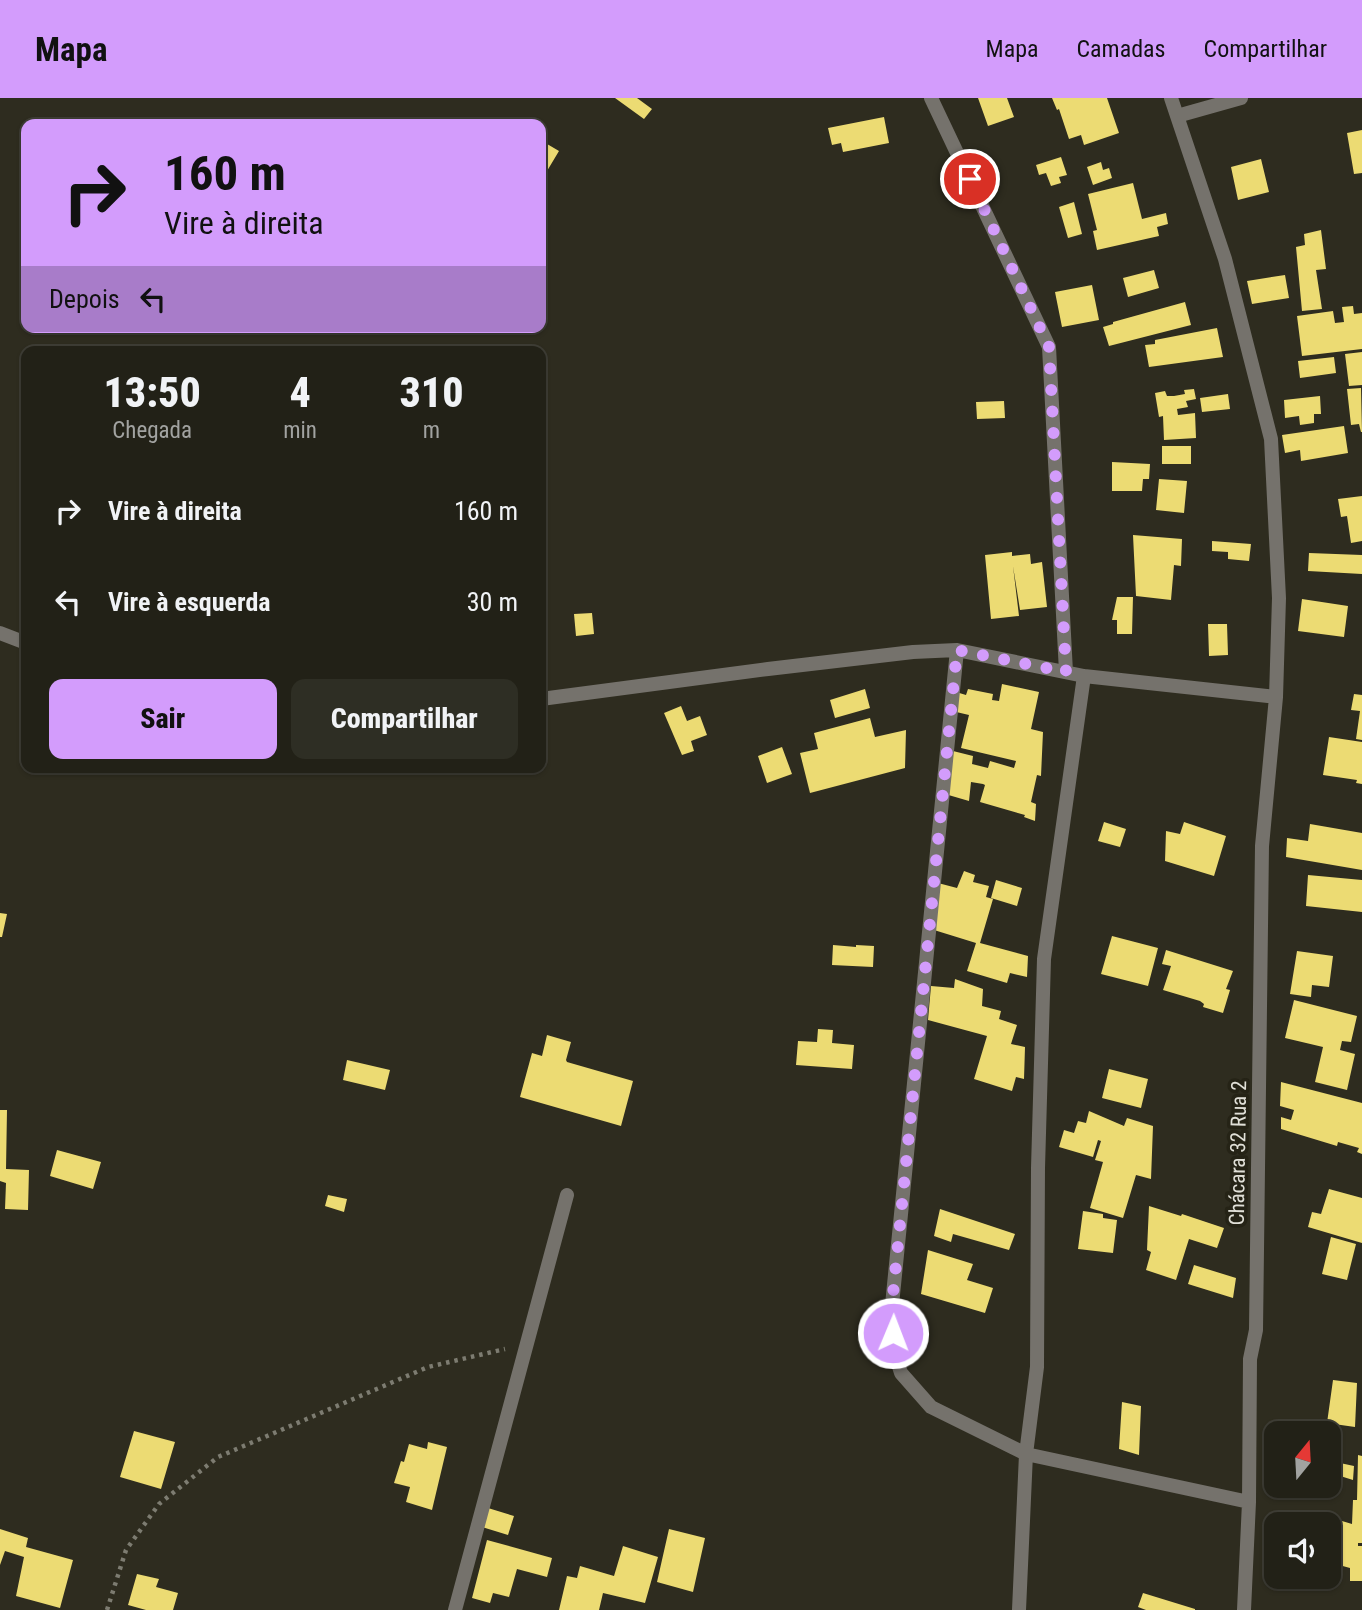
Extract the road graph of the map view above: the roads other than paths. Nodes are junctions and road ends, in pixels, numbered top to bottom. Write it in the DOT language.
graph roads {
  1 [pos="931,98"];
  2 [pos="1171,98"];
  3 [pos="1241,98"];
  4 [pos="1177,117"];
  5 [pos="0,634"];
  6 [pos="21,641"];
  7 [pos="957,650"];
  8 [pos="1066,672"];
  9 [pos="1084,676"];
  10 [pos="1276,697"];
  11 [pos="546,698"];
  12 [pos="567,1195"];
  13 [pos="1026,1454"];
  14 [pos="1249,1502"];
  15 [pos="455,1610"];
  16 [pos="1019,1610"];
  17 [pos="1244,1610"];
  1 -- 8 [label="street"];
  2 -- 4 [label="street, Chácara 32 Rua 2"];
  3 -- 4 [label="street"];
  4 -- 10 [label="street, Chácara 32 Rua 2"];
  5 -- 6 [label="street"];
  7 -- 8 [label="street"];
  7 -- 11 [label="street"];
  7 -- 13 [label="street"];
  8 -- 9 [label="street"];
  9 -- 10 [label="street"];
  9 -- 13 [label="street"];
  10 -- 14 [label="street, Chácara 32 Rua 2"];
  12 -- 15 [label="street"];
  13 -- 14 [label="street"];
  13 -- 16 [label="street"];
  14 -- 17 [label="street, Chácara 32 Rua 2"];
}
